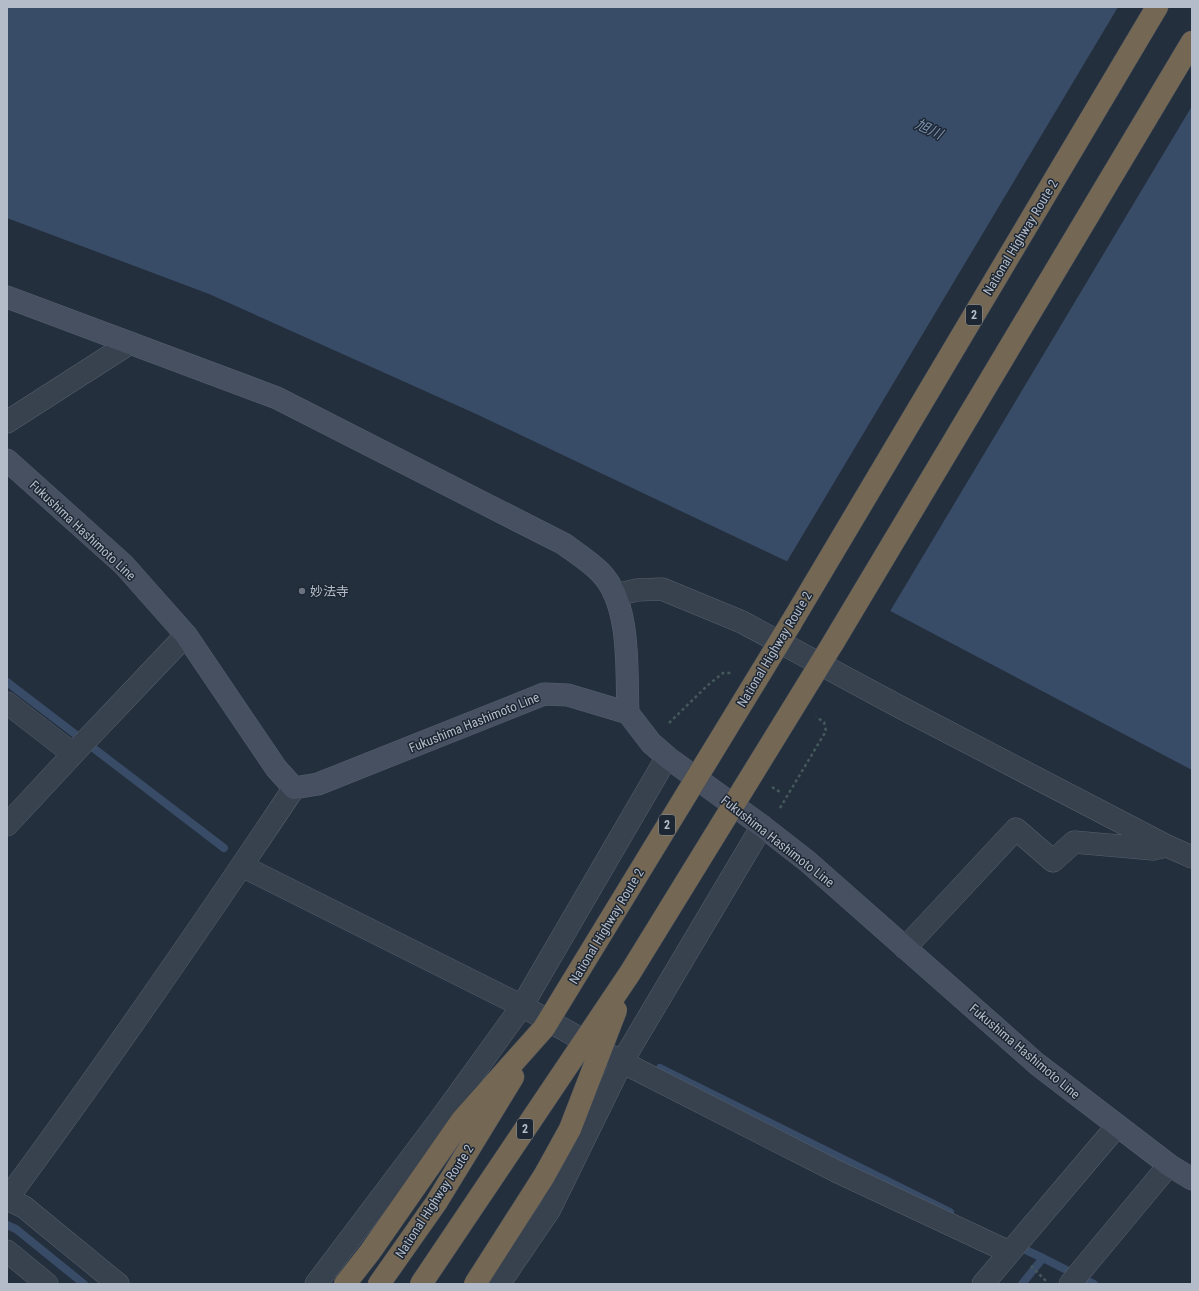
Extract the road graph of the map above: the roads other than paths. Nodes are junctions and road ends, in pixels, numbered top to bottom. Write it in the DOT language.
graph roads {
  1 [pos="1157,7"];
  2 [pos="1192,42"];
  3 [pos="7,297"];
  4 [pos="130,343"];
  5 [pos="7,422"];
  6 [pos="7,460"];
  7 [pos="616,595"];
  8 [pos="186,635"];
  9 [pos="7,703"];
  10 [pos="628,713"];
  11 [pos="79,746"];
  12 [pos="667,757"];
  13 [pos="294,788"];
  14 [pos="7,825"];
  15 [pos="762,826"];
  16 [pos="1167,846"];
  17 [pos="1192,858"];
  18 [pos="242,866"];
  19 [pos="905,948"];
  20 [pos="630,973"];
  21 [pos="522,1006"];
  22 [pos="544,1028"];
  23 [pos="622,1062"];
  24 [pos="1117,1126"];
  25 [pos="1169,1165"];
  26 [pos="1192,1179"];
  27 [pos="7,1199"];
  28 [pos="1014,1247"];
  29 [pos="7,1251"];
  30 [pos="1076,1277"];
  31 [pos="47,1284"];
  32 [pos="118,1284"];
  33 [pos="316,1284"];
  34 [pos="345,1284"];
  35 [pos="379,1284"];
  36 [pos="421,1284"];
  37 [pos="475,1284"];
  38 [pos="499,1284"];
  39 [pos="983,1284"];
  1 -- 22 [label="highway, National Highway Route 2 / 2, bridge"];
  2 -- 20 [label="highway, 2, bridge"];
  3 -- 4 [label="main road"];
  4 -- 5 [label="street"];
  4 -- 7 [label="main road"];
  6 -- 8 [label="main road, Fukushima Hashimoto Line"];
  7 -- 10 [label="main road"];
  7 -- 16 [label="street"];
  8 -- 11 [label="street"];
  8 -- 13 [label="main road, Fukushima Hashimoto Line"];
  9 -- 11 [label="street"];
  10 -- 12 [label="main road, Fukushima Hashimoto Line"];
  10 -- 13 [label="main road, Fukushima Hashimoto Line"];
  11 -- 14 [label="street"];
  12 -- 15 [label="main road, Fukushima Hashimoto Line"];
  12 -- 21 [label="street"];
  13 -- 18 [label="street"];
  15 -- 19 [label="main road, Fukushima Hashimoto Line"];
  15 -- 23 [label="street"];
  16 -- 17 [label="street"];
  16 -- 19 [label="street"];
  18 -- 21 [label="street"];
  18 -- 27 [label="street"];
  19 -- 24 [label="main road, Fukushima Hashimoto Line"];
  20 -- 36 [label="highway, 2, bridge"];
  20 -- 37 [label="highway, bridge"];
  21 -- 23 [label="street"];
  21 -- 33 [label="street"];
  22 -- 34 [label="highway"];
  22 -- 35 [label="highway, National Highway Route 2 / 2"];
  23 -- 28 [label="street"];
  23 -- 38 [label="street"];
  24 -- 25 [label="main road, Fukushima Hashimoto Line"];
  24 -- 28 [label="street"];
  25 -- 26 [label="main road, Fukushima Hashimoto Line"];
  25 -- 30 [label="street"];
  27 -- 32 [label="street"];
  28 -- 39 [label="street"];
  29 -- 31 [label="street"];
}
